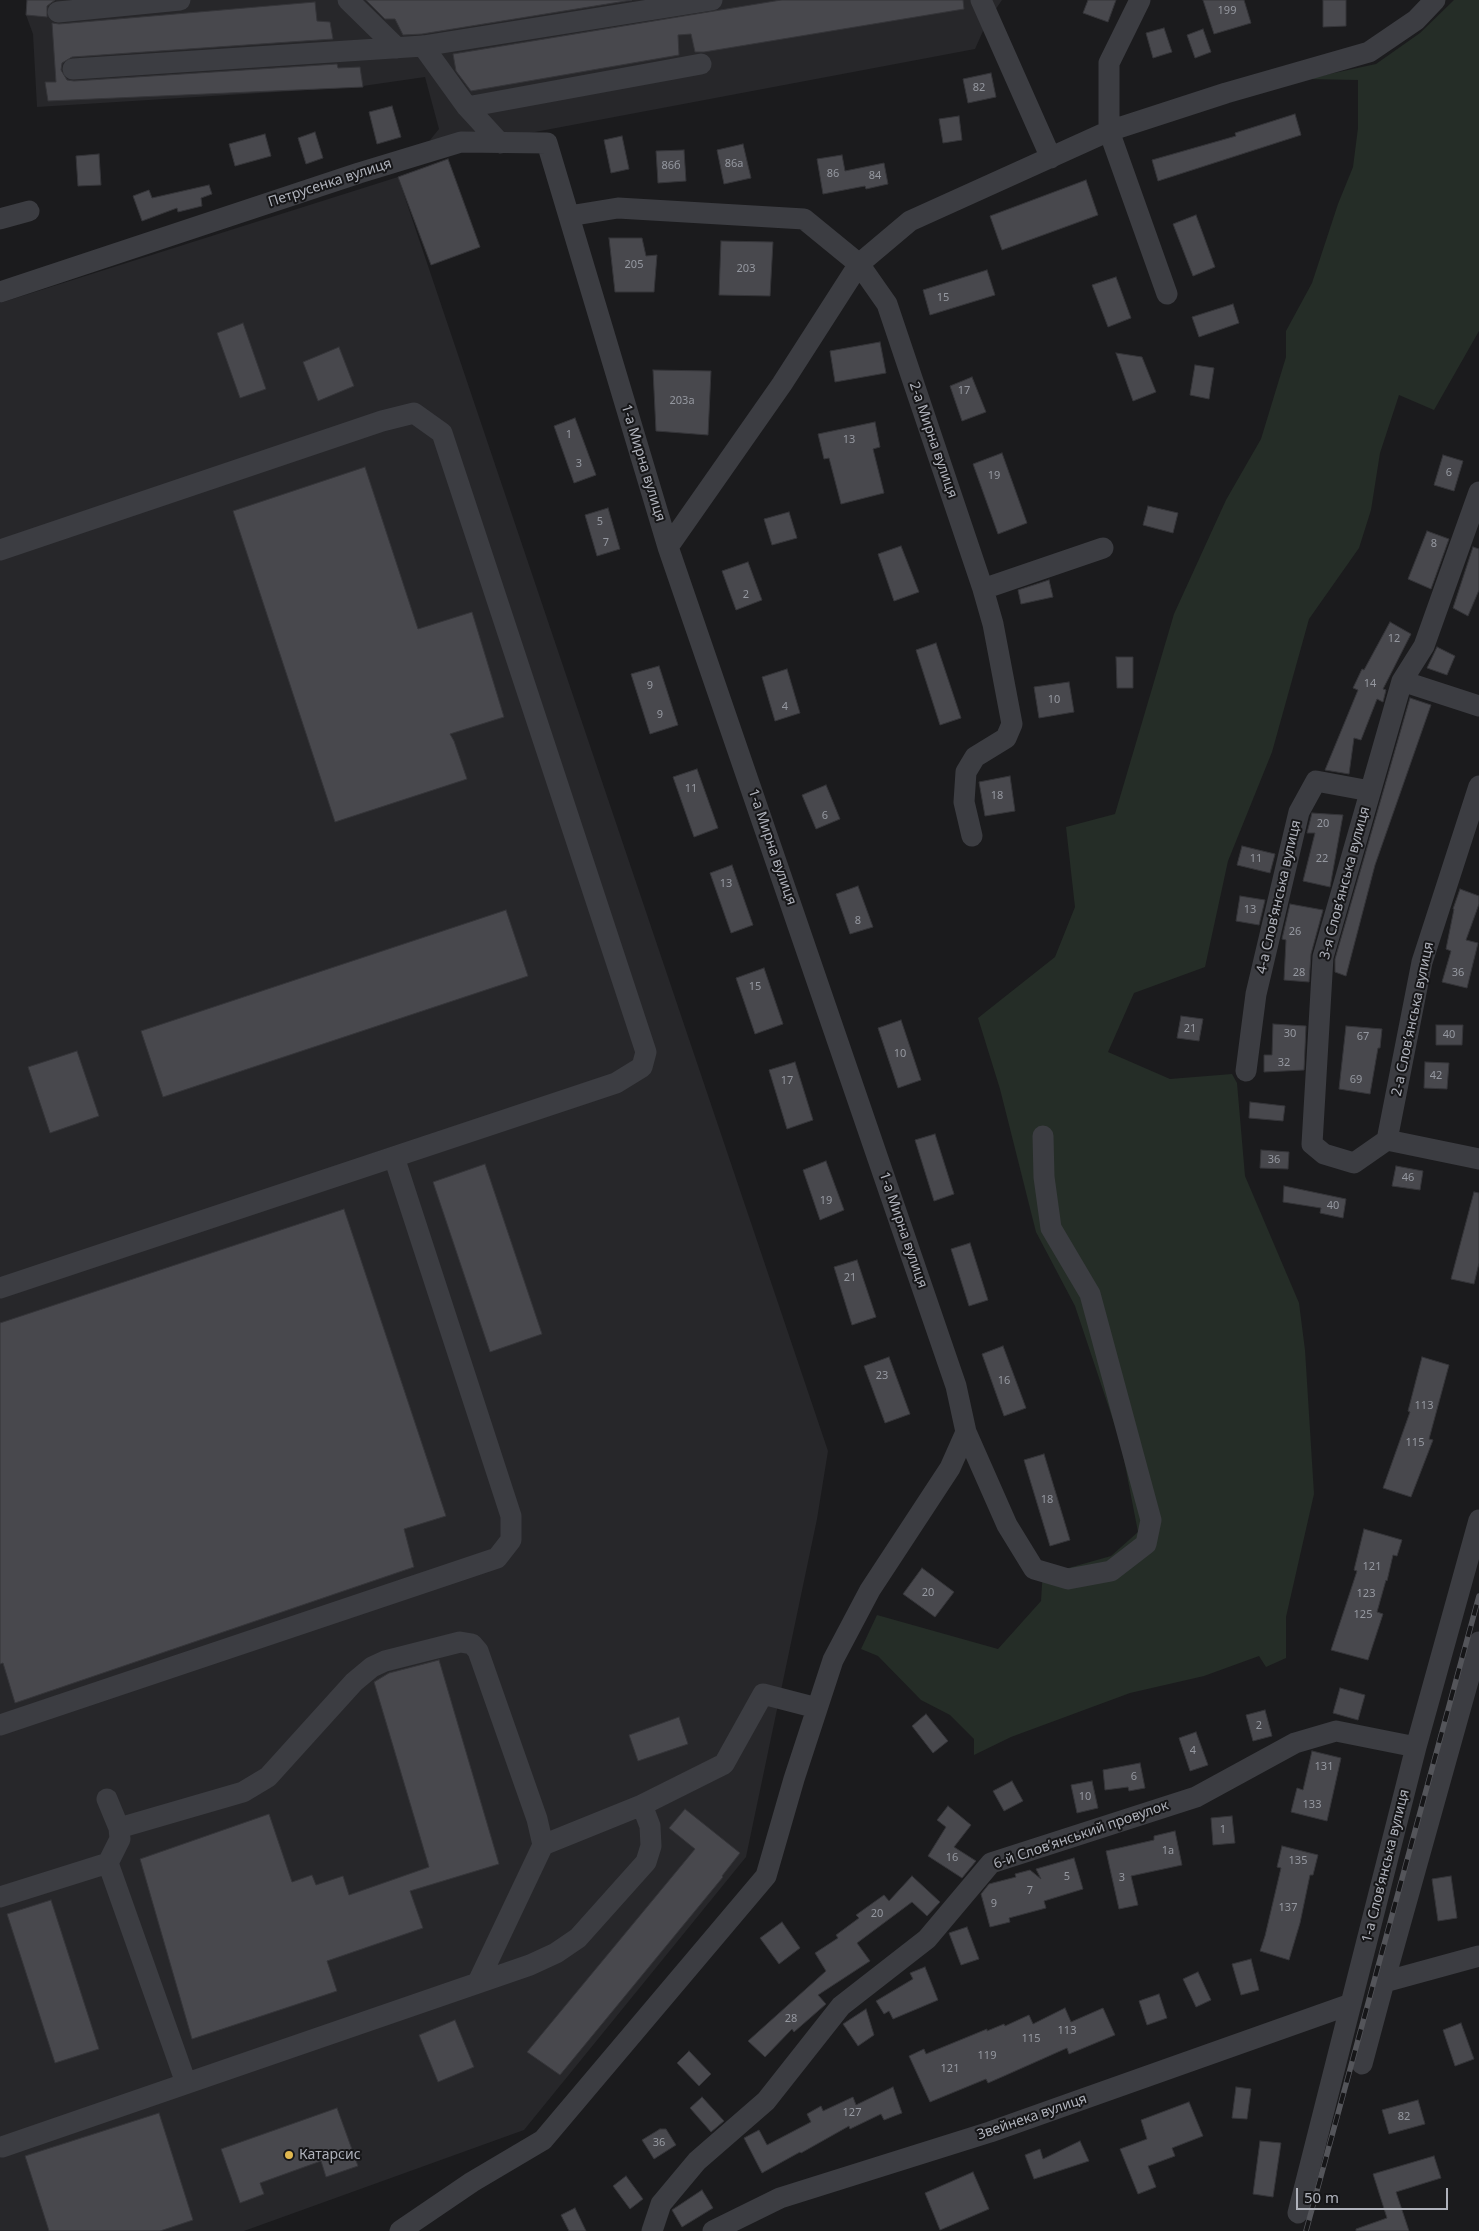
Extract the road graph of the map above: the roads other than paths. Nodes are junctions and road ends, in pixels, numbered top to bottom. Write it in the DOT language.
graph roads {
  1 [pos="180,0"];
  2 [pos="348,0"];
  3 [pos="712,0"];
  4 [pos="980,0"];
  5 [pos="1140,0"];
  6 [pos="1435,0"];
  7 [pos="58,12"];
  8 [pos="424,46"];
  9 [pos="398,48"];
  10 [pos="701,64"];
  11 [pos="73,68"];
  12 [pos="467,107"];
  13 [pos="1109,131"];
  14 [pos="500,142"];
  15 [pos="1051,158"];
  16 [pos="29,210"];
  17 [pos="569,216"];
  18 [pos="0,219"];
  19 [pos="583,261"];
  20 [pos="858,264"];
  21 [pos="0,292"];
  22 [pos="1166,294"];
  23 [pos="1479,492"];
  24 [pos="668,547"];
  25 [pos="1103,548"];
  26 [pos="0,550"];
  27 [pos="983,589"];
  28 [pos="1402,681"];
  29 [pos="1479,706"];
  30 [pos="1479,786"];
  31 [pos="1370,791"];
  32 [pos="972,836"];
  33 [pos="1246,1071"];
  34 [pos="1043,1136"];
  35 [pos="1387,1140"];
  36 [pos="394,1157"];
  37 [pos="1479,1159"];
  38 [pos="0,1288"];
  39 [pos="966,1432"];
  40 [pos="1479,1520"];
  41 [pos="1479,1642"];
  42 [pos="817,1708"];
  43 [pos="0,1725"];
  44 [pos="1416,1746"];
  45 [pos="107,1799"];
  46 [pos="642,1805"];
  47 [pos="119,1828"];
  48 [pos="542,1845"];
  49 [pos="108,1863"];
  50 [pos="0,1897"];
  51 [pos="1479,1956"];
  52 [pos="478,1982"];
  53 [pos="1384,1982"];
  54 [pos="1351,2004"];
  55 [pos="1362,2064"];
  56 [pos="186,2083"];
  57 [pos="2,2147"];
  58 [pos="1298,2213"];
  59 [pos="400,2231"];
  60 [pos="652,2231"];
  61 [pos="713,2231"];
  1 -- 7 [label="street"];
  2 -- 9 [label="street"];
  3 -- 8 [label="street"];
  4 -- 15 [label="street"];
  5 -- 13 [label="street"];
  6 -- 13 [label="street"];
  8 -- 9 [label="street"];
  8 -- 12 [label="street"];
  9 -- 11 [label="street"];
  10 -- 12 [label="street"];
  12 -- 14 [label="street"];
  13 -- 15 [label="street"];
  13 -- 22 [label="street"];
  14 -- 17 [label="street, Петрусенка вулиця"];
  14 -- 21 [label="street, Петрусенка вулиця"];
  15 -- 20 [label="street"];
  16 -- 18 [label="street"];
  17 -- 19 [label="street, Петрусенка вулиця"];
  17 -- 20 [label="street, 2-а Мирна вулиця"];
  19 -- 24 [label="street, 1-а Мирна вулиця"];
  20 -- 24 [label="street"];
  20 -- 27 [label="street, 2-а Мирна вулиця"];
  23 -- 28 [label="street, 3-я Слов’янська вулиця"];
  24 -- 39 [label="street, 1-а Мирна вулиця"];
  25 -- 27 [label="street"];
  26 -- 36 [label="street"];
  27 -- 32 [label="street, 2-а Мирна вулиця"];
  28 -- 29 [label="street"];
  28 -- 31 [label="street, 3-я Слов’янська вулиця"];
  30 -- 35 [label="street, 2-а Слов’янська вулиця"];
  31 -- 33 [label="street, 4-а Слов’янська вулиця"];
  31 -- 35 [label="street, 3-я Слов’янська вулиця"];
  34 -- 39 [label="street, 1-а Мирна вулиця"];
  35 -- 37 [label="street"];
  36 -- 38 [label="street"];
  36 -- 43 [label="street"];
  39 -- 42 [label="street"];
  40 -- 44 [label="street, 1-а Слов’янська вулиця"];
  41 -- 53 [label="street"];
  42 -- 46 [label="street"];
  42 -- 59 [label="street"];
  44 -- 54 [label="street, 1-а Слов’янська вулиця"];
  44 -- 60 [label="street, 6-й Слов’янський провулок"];
  45 -- 47 [label="street"];
  46 -- 48 [label="street"];
  46 -- 52 [label="street"];
  47 -- 48 [label="street"];
  47 -- 49 [label="street"];
  48 -- 52 [label="street"];
  49 -- 50 [label="street"];
  49 -- 56 [label="street"];
  51 -- 53 [label="street"];
  52 -- 56 [label="street"];
  53 -- 55 [label="street"];
  54 -- 58 [label="street, 1-а Слов’янська вулиця"];
  54 -- 61 [label="street, Звейнека вулиця"];
  56 -- 57 [label="street"];
}
